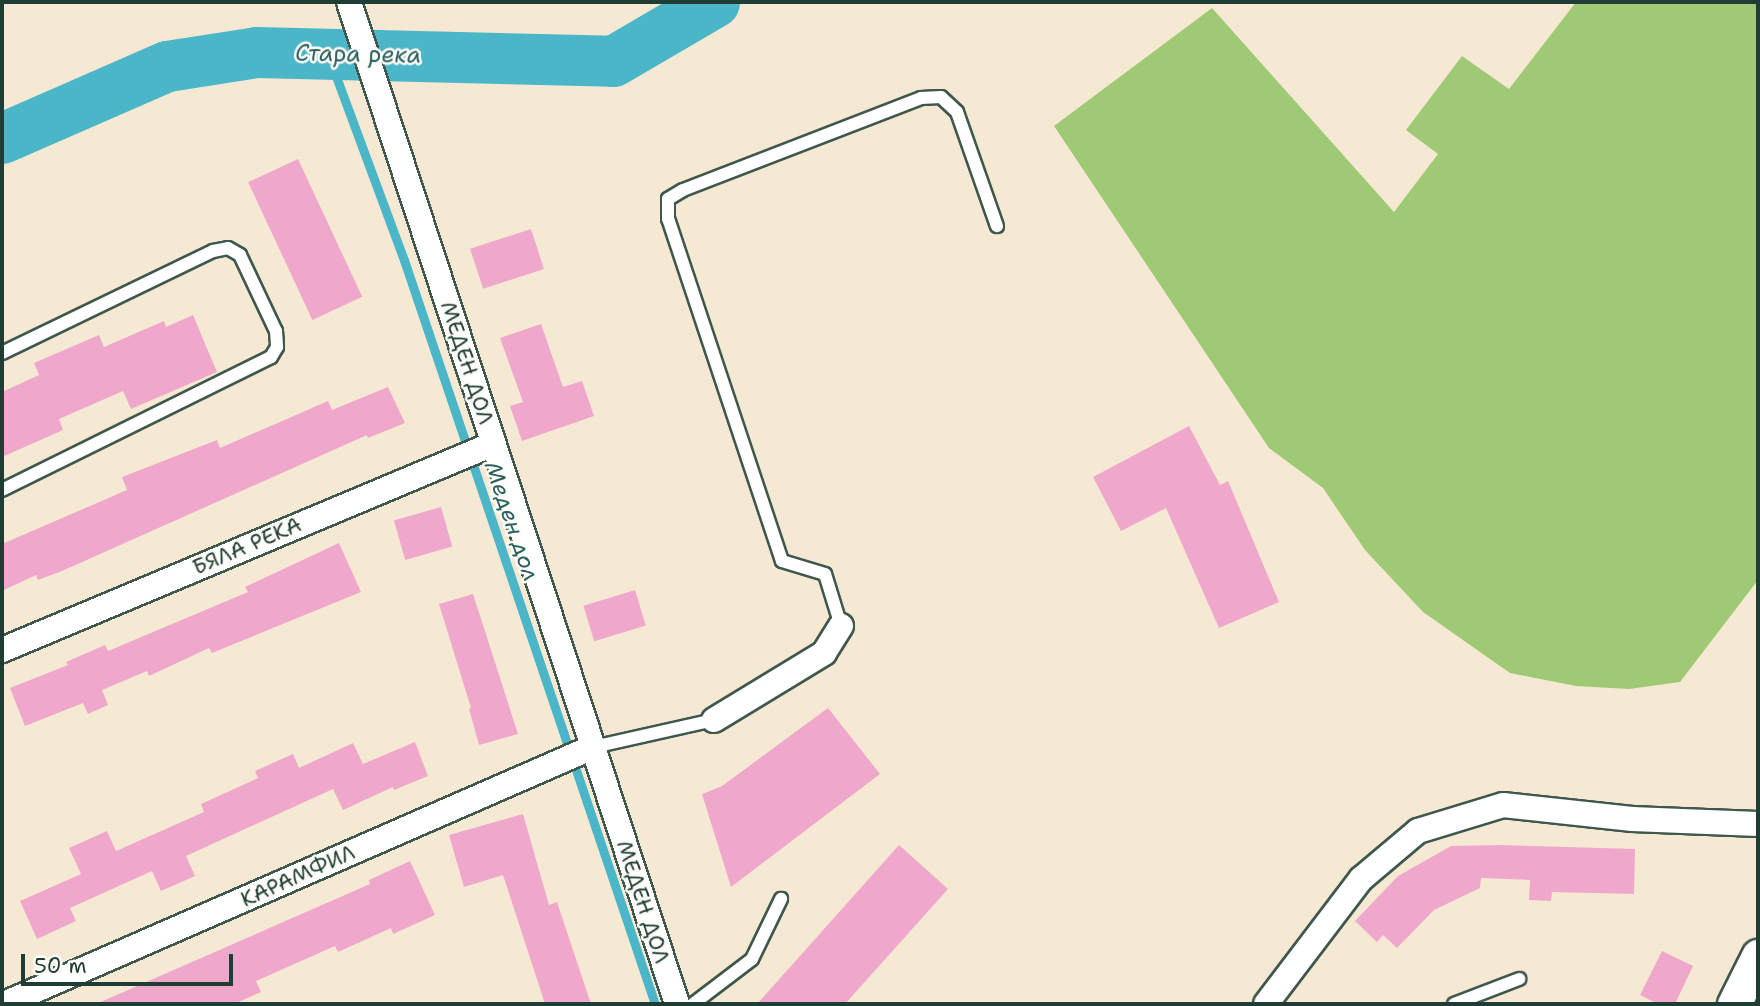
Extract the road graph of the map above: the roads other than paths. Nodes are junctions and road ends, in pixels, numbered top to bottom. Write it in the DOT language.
graph roads {
  1 [pos="349,2"];
  2 [pos="997,226"];
  3 [pos="2,353"];
  4 [pos="479,449"];
  5 [pos="2,490"];
  6 [pos="841,626"];
  7 [pos="2,650"];
  8 [pos="714,720"];
  9 [pos="578,754"];
  10 [pos="1758,824"];
  11 [pos="781,899"];
  12 [pos="1758,956"];
  13 [pos="1519,979"];
  14 [pos="4,1004"];
  15 [pos="677,1004"];
  16 [pos="693,1004"];
  17 [pos="1266,1004"];
  18 [pos="1454,1004"];
  19 [pos="1734,1004"];
  1 -- 4 [label="street, МЕДЕН ДОЛ"];
  2 -- 6 [label="lane"];
  3 -- 5 [label="lane"];
  4 -- 7 [label="street, БЯЛА РЕКА"];
  4 -- 9 [label="street, МЕДЕН ДОЛ"];
  6 -- 8 [label="street"];
  8 -- 9 [label="lane"];
  9 -- 14 [label="street, КАРАМФИЛ"];
  9 -- 15 [label="street, МЕДЕН ДОЛ"];
  10 -- 17 [label="street"];
  11 -- 16 [label="lane"];
  12 -- 19 [label="main road"];
  13 -- 18 [label="lane"];
}
